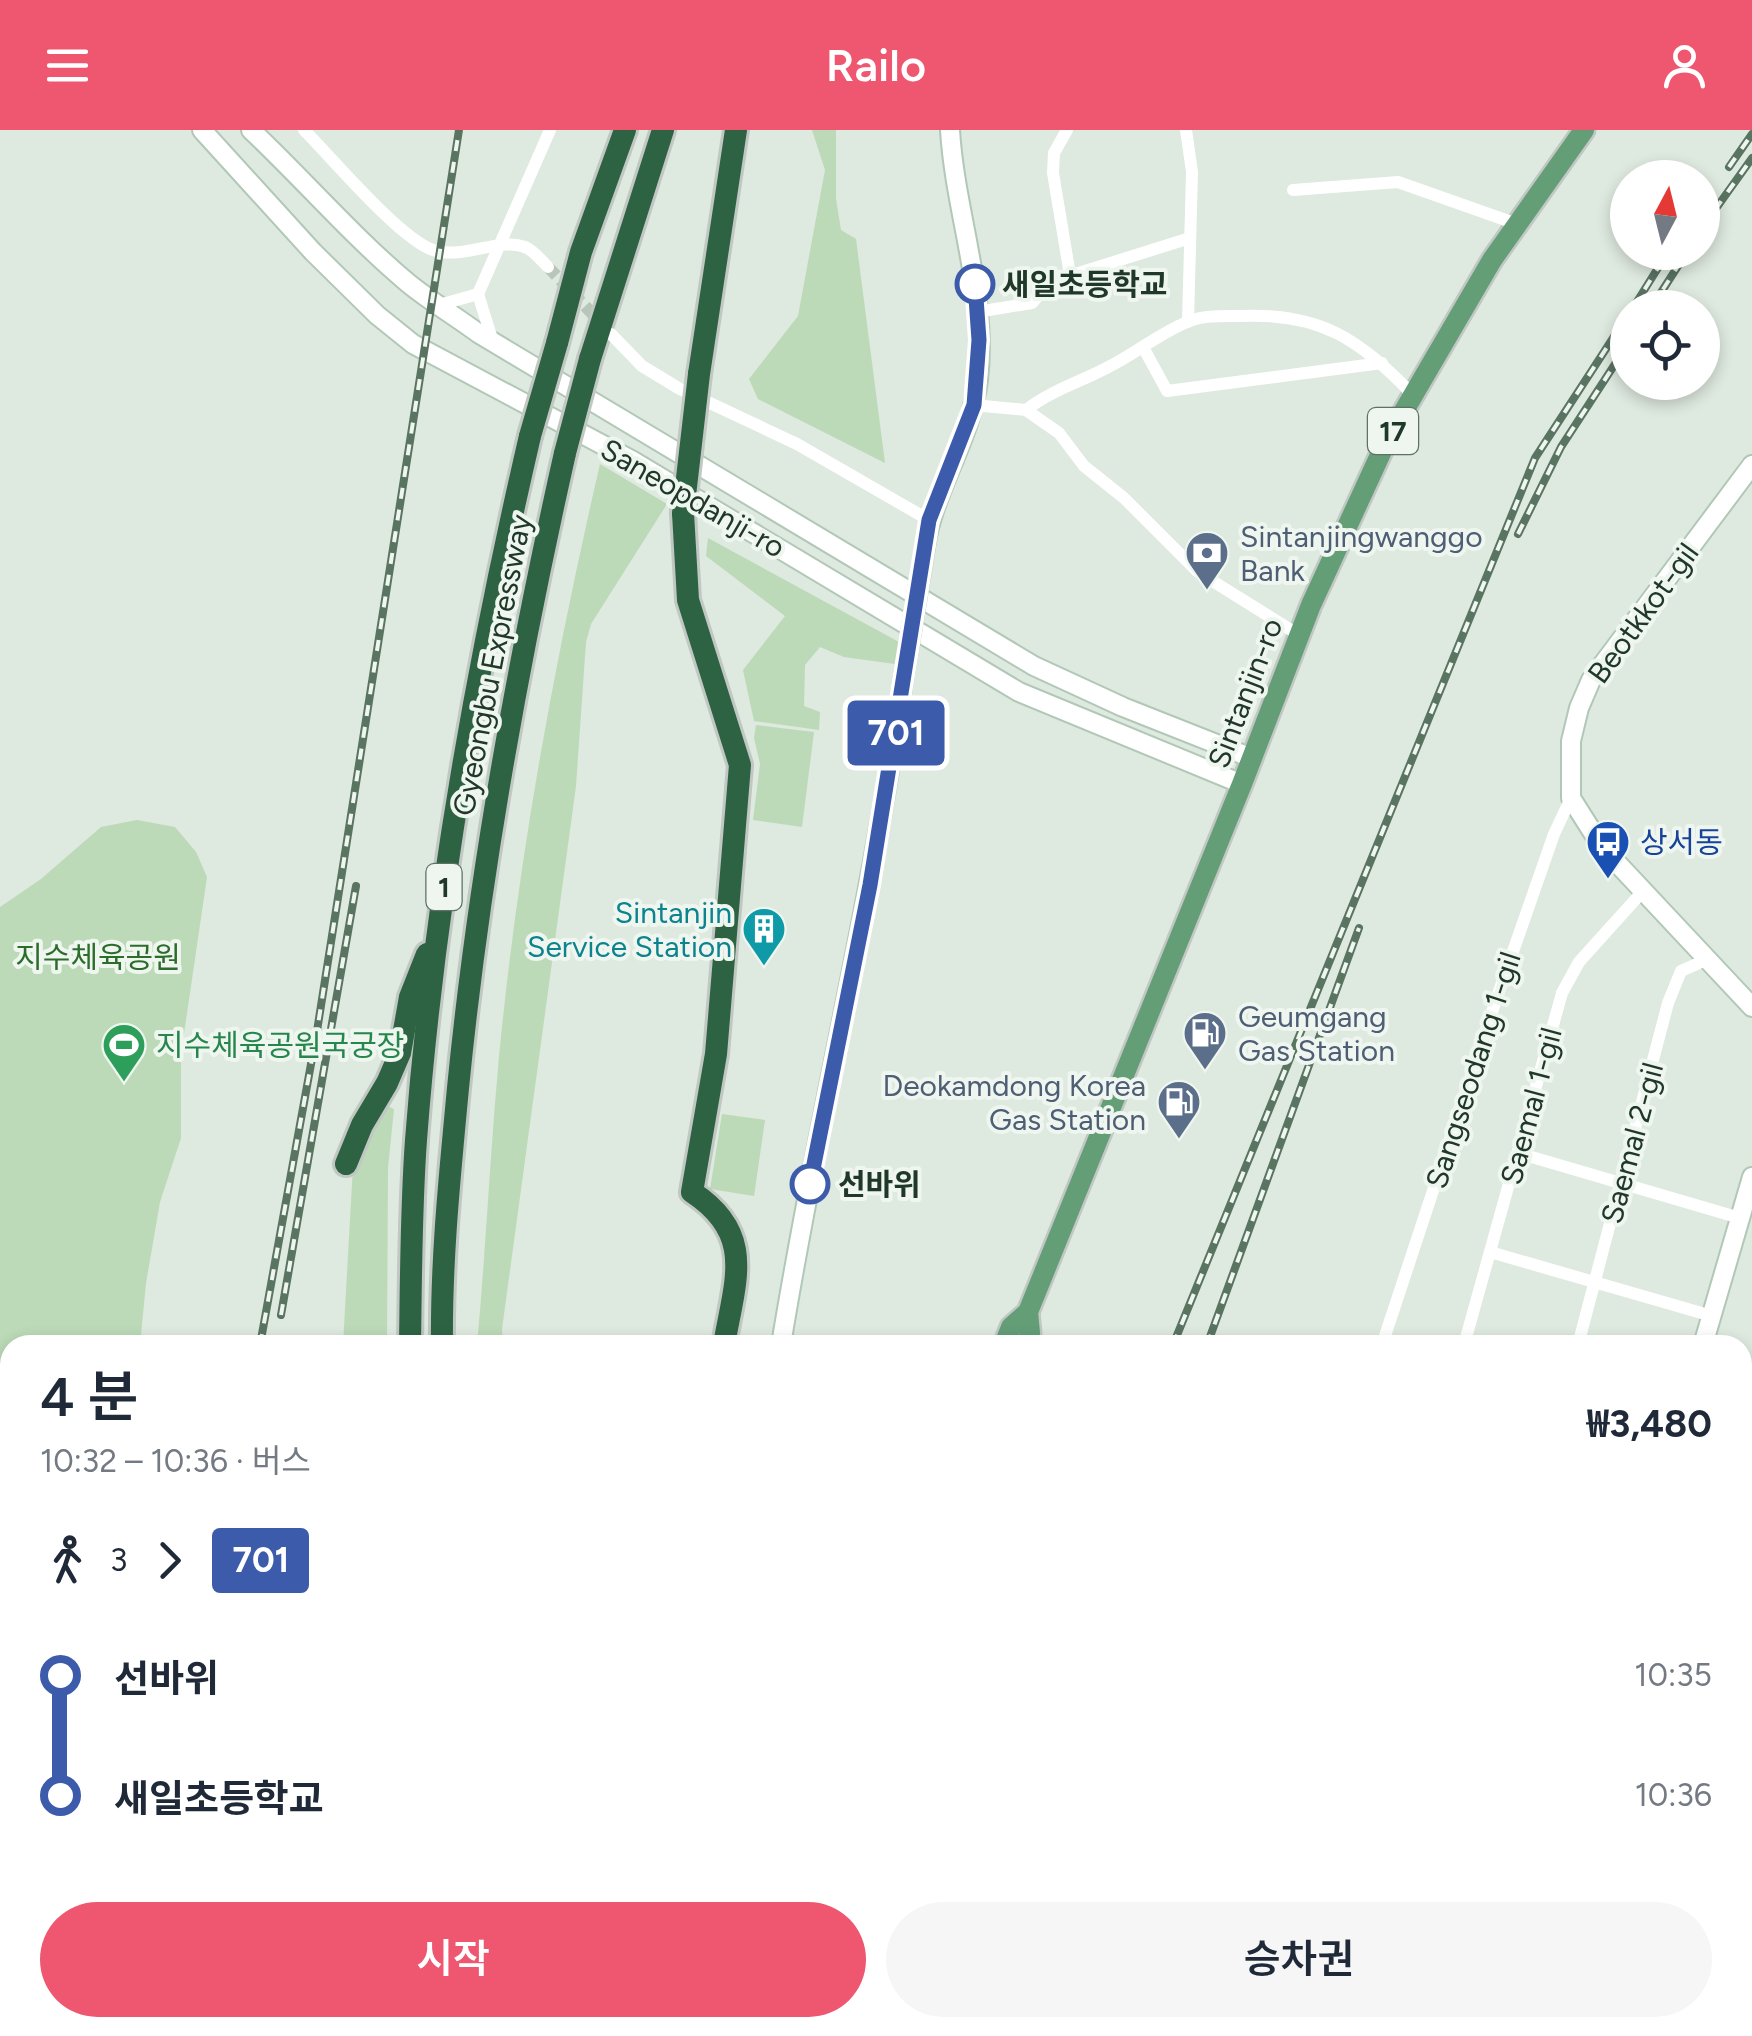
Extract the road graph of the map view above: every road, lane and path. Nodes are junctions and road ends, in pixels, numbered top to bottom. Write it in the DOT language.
graph roads {
  1 [pos="202,130"];
  2 [pos="251,130"];
  3 [pos="304,130"];
  4 [pos="550,130"];
  5 [pos="625,130"];
  6 [pos="663,130"];
  7 [pos="736,130"];
  8 [pos="950,130"];
  9 [pos="1067,130"];
  10 [pos="1186,130"];
  11 [pos="1584,130"];
  12 [pos="1292,190"];
  13 [pos="1517,224"];
  14 [pos="1190,238"];
  15 [pos="500,246"];
  16 [pos="548,267"];
  17 [pos="1070,274"];
  18 [pos="478,294"];
  19 [pos="439,305"];
  20 [pos="977,312"];
  21 [pos="1188,322"];
  22 [pos="611,334"];
  23 [pos="493,342"];
  24 [pos="1142,347"];
  25 [pos="1382,363"];
  26 [pos="1414,395"];
  27 [pos="974,405"];
  28 [pos="1026,410"];
  29 [pos="1752,465"];
  30 [pos="929,520"];
  31 [pos="1299,635"];
  32 [pos="1252,758"];
  33 [pos="1242,784"];
  34 [pos="1571,798"];
  35 [pos="1643,891"];
  36 [pos="438,922"];
  37 [pos="1708,959"];
  38 [pos="1752,1007"];
  39 [pos="1518,1154"];
  40 [pos="346,1164"];
  41 [pos="1752,1177"];
  42 [pos="1621,1184"];
  43 [pos="1740,1218"];
  44 [pos="1490,1252"];
  45 [pos="1596,1282"];
  46 [pos="1028,1312"];
  47 [pos="1712,1316"];
  48 [pos="410,1335"];
  49 [pos="442,1335"];
  50 [pos="726,1335"];
  51 [pos="784,1335"];
  52 [pos="1008,1335"];
  53 [pos="1029,1335"];
  54 [pos="1385,1335"];
  55 [pos="1467,1335"];
  56 [pos="1581,1335"];
  57 [pos="1707,1335"];
  1 -- 33 [label="main road, Saneopdanji-ro"];
  2 -- 19 [label="main road, Saneopdanji-ro"];
  3 -- 15 [label="street"];
  4 -- 15 [label="street"];
  5 -- 36 [label="highway, Gyeongbu Expressway / 1, bridge"];
  6 -- 49 [label="highway, Gyeongbu Expressway / 1, bridge"];
  7 -- 50 [label="highway, bridge"];
  8 -- 20 [label="main road"];
  9 -- 17 [label="street"];
  10 -- 14 [label="street"];
  11 -- 13 [label="main road, Sintanjin-ro / 17"];
  12 -- 13 [label="street"];
  13 -- 26 [label="main road, Sintanjin-ro / 17"];
  14 -- 17 [label="street"];
  14 -- 21 [label="street"];
  15 -- 16 [label="street"];
  15 -- 18 [label="street"];
  17 -- 20 [label="street"];
  18 -- 19 [label="street"];
  18 -- 23 [label="street"];
  19 -- 23 [label="main road, Saneopdanji-ro"];
  20 -- 27 [label="main road"];
  21 -- 24 [label="street"];
  21 -- 25 [label="street"];
  22 -- 30 [label="street"];
  23 -- 32 [label="main road, Saneopdanji-ro"];
  24 -- 25 [label="street"];
  24 -- 28 [label="street"];
  25 -- 26 [label="street"];
  26 -- 31 [label="main road, Sintanjin-ro / 17"];
  27 -- 28 [label="street"];
  27 -- 30 [label="main road"];
  28 -- 31 [label="street"];
  29 -- 34 [label="main road, Beotkkot-gil"];
  30 -- 51 [label="main road, bridge"];
  31 -- 32 [label="main road, Sintanjin-ro / 17"];
  32 -- 33 [label="main road, Sintanjin-ro / 17"];
  33 -- 46 [label="main road, Sintanjin-ro / 17"];
  34 -- 35 [label="main road"];
  34 -- 54 [label="street, Sangseodang 1-gil"];
  35 -- 37 [label="main road"];
  35 -- 39 [label="street, Saemal 1-gil"];
  36 -- 40 [label="highway"];
  36 -- 48 [label="highway, Gyeongbu Expressway / 1"];
  37 -- 38 [label="main road"];
  37 -- 42 [label="street, Saemal 2-gil"];
  39 -- 42 [label="street"];
  39 -- 44 [label="street, Saemal 1-gil"];
  41 -- 43 [label="main road"];
  42 -- 43 [label="street"];
  42 -- 45 [label="street, Saemal 2-gil"];
  43 -- 47 [label="main road"];
  44 -- 45 [label="street"];
  44 -- 55 [label="street, Saemal 1-gil"];
  45 -- 47 [label="street"];
  45 -- 56 [label="street, Saemal 2-gil"];
  46 -- 52 [label="main road, Sintanjin-ro / 17"];
  46 -- 53 [label="main road, Sintanjin-ro / 17"];
  47 -- 57 [label="main road"];
}
